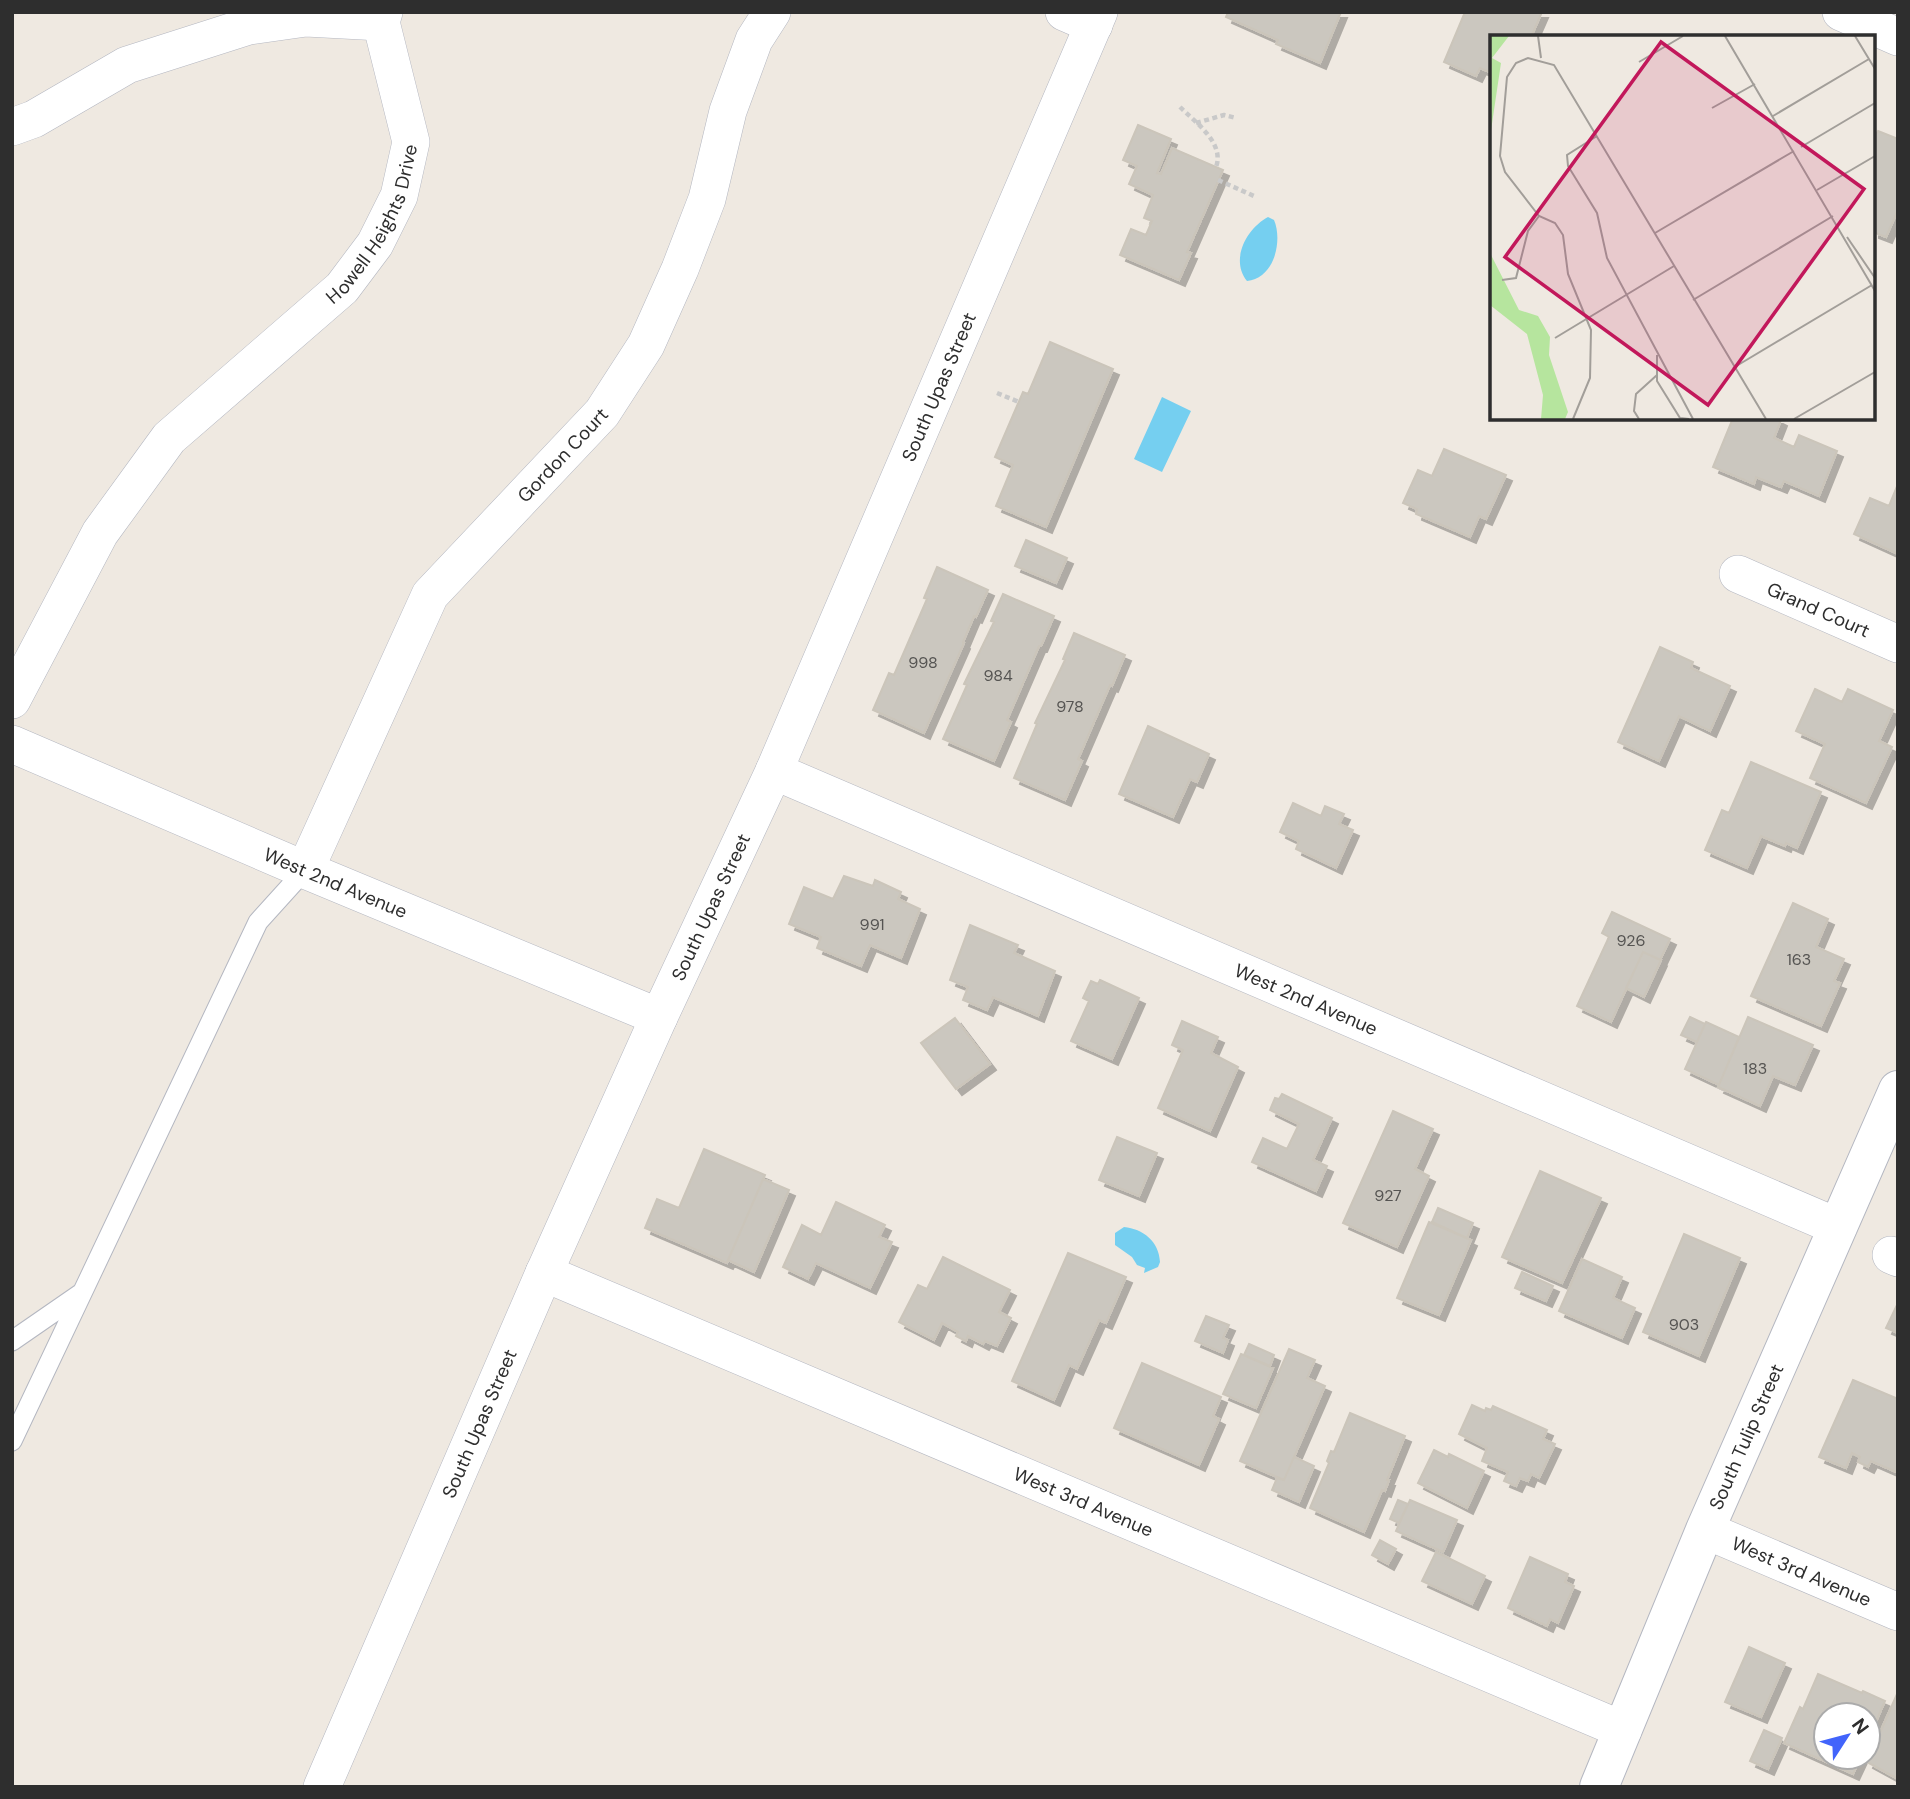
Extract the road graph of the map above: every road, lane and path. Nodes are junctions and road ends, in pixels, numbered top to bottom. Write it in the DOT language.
graph roads {
  1 [pos="772,12"];
  2 [pos="1842,12"];
  3 [pos="382,17"];
  4 [pos="1086,17"];
  5 [pos="1898,37"];
  6 [pos="1180,107"];
  7 [pos="1236,118"];
  8 [pos="1196,123"];
  9 [pos="12,127"];
  10 [pos="1216,167"];
  11 [pos="1218,180"];
  12 [pos="1254,196"];
  13 [pos="997,393"];
  14 [pos="1018,402"];
  15 [pos="1738,574"];
  16 [pos="1898,644"];
  17 [pos="12,700"];
  18 [pos="12,744"];
  19 [pos="774,771"];
  20 [pos="305,870"];
  21 [pos="659,1017"];
  22 [pos="1898,1090"];
  23 [pos="1838,1227"];
  24 [pos="544,1273"];
  25 [pos="83,1292"];
  26 [pos="12,1341"];
  27 [pos="12,1441"];
  28 [pos="1705,1530"];
  29 [pos="1898,1612"];
  30 [pos="1623,1731"];
  31 [pos="322,1787"];
  32 [pos="1599,1787"];
  1 -- 20 [label="street, Gordon Court"];
  2 -- 5 [label="street"];
  3 -- 9 [label="street, Howell Heights Drive"];
  3 -- 17 [label="street, Howell Heights Drive"];
  4 -- 19 [label="street, South Upas Street"];
  6 -- 8 [label="path"];
  7 -- 8 [label="path"];
  8 -- 10 [label="path"];
  11 -- 12 [label="path"];
  13 -- 14 [label="path"];
  15 -- 16 [label="street, Grand Court"];
  18 -- 20 [label="street, West 2nd Avenue"];
  19 -- 21 [label="street, South Upas Street"];
  19 -- 23 [label="street, West 2nd Avenue"];
  20 -- 21 [label="street, West 2nd Avenue"];
  20 -- 25 [label="lane"];
  21 -- 24 [label="street, South Upas Street"];
  22 -- 23 [label="street, South Tulip Street"];
  23 -- 28 [label="street, South Tulip Street"];
  24 -- 30 [label="street, West 3rd Avenue"];
  24 -- 31 [label="street, South Upas Street"];
  25 -- 26 [label="lane"];
  25 -- 27 [label="lane"];
  28 -- 29 [label="street, West 3rd Avenue"];
  28 -- 30 [label="street, South Tulip Street"];
  30 -- 32 [label="street, South Tulip Street"];
}
